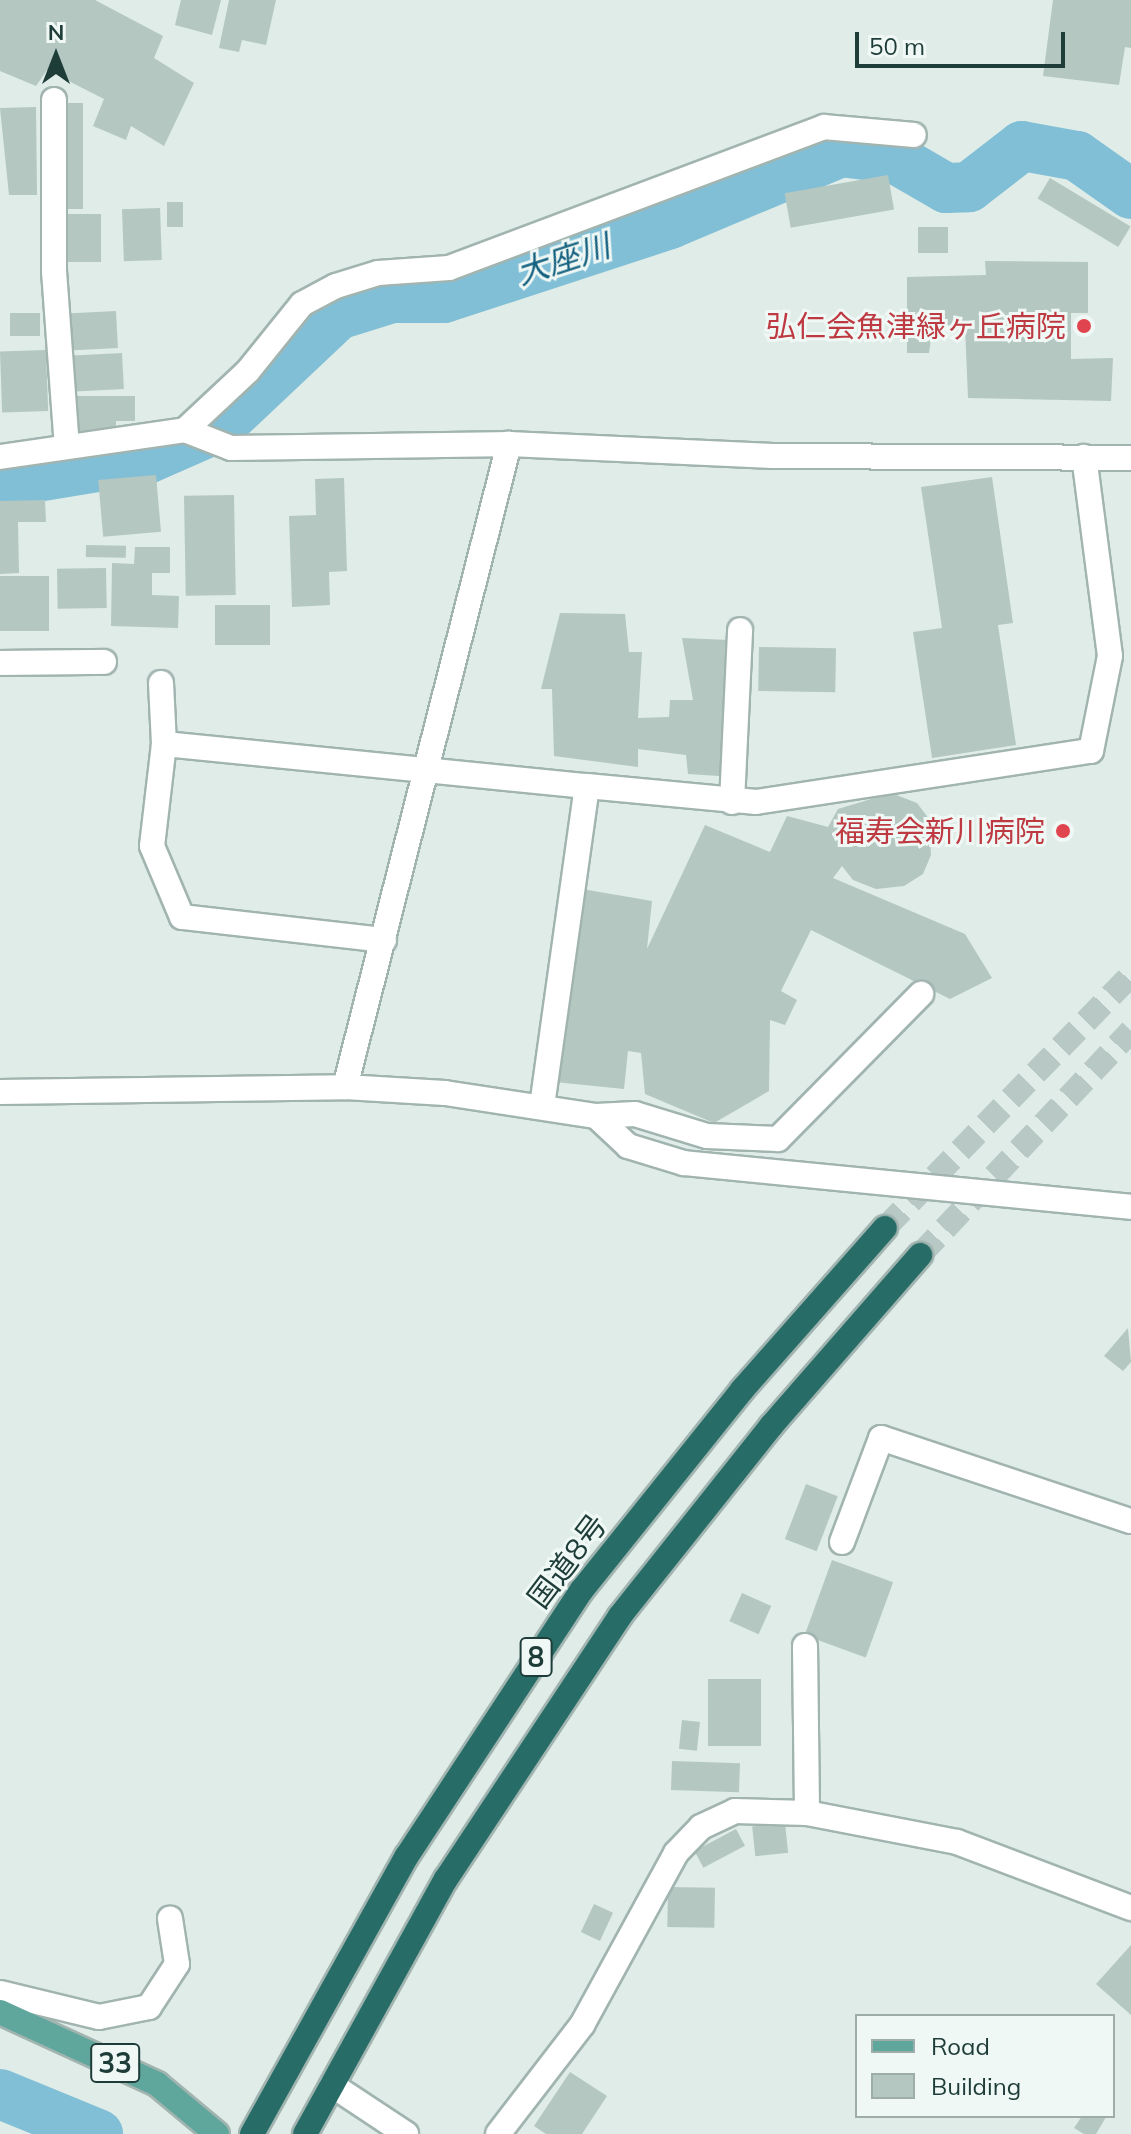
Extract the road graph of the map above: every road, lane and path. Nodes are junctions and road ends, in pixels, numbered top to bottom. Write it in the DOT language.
graph roads {
  1 [pos="54,100"];
  2 [pos="914,135"];
  3 [pos="185,430"];
  4 [pos="509,444"];
  5 [pos="67,447"];
  6 [pos="0,457"];
  7 [pos="1084,457"];
  8 [pos="1131,458"];
  9 [pos="740,630"];
  10 [pos="104,662"];
  11 [pos="0,663"];
  12 [pos="161,683"];
  13 [pos="164,744"];
  14 [pos="431,766"];
  15 [pos="587,786"];
  16 [pos="732,802"];
  17 [pos="384,940"];
  18 [pos="921,994"];
  19 [pos="345,1087"];
  20 [pos="0,1092"];
  21 [pos="542,1106"];
  22 [pos="596,1116"];
  23 [pos="1131,1207"];
  24 [pos="885,1228"];
  25 [pos="920,1255"];
  26 [pos="1131,1521"];
  27 [pos="842,1542"];
  28 [pos="805,1646"];
  29 [pos="807,1813"];
  30 [pos="1131,1908"];
  31 [pos="170,1919"];
  32 [pos="0,1993"];
  33 [pos="0,2012"];
  34 [pos="332,2085"];
  35 [pos="253,2133"];
  36 [pos="217,2134"];
  37 [pos="305,2134"];
  38 [pos="406,2134"];
  39 [pos="498,2134"];
  1 -- 5 [label="street"];
  2 -- 3 [label="street"];
  3 -- 4 [label="street"];
  3 -- 5 [label="street"];
  4 -- 7 [label="street"];
  4 -- 14 [label="street"];
  5 -- 6 [label="street"];
  7 -- 8 [label="street"];
  7 -- 16 [label="street"];
  9 -- 16 [label="street"];
  10 -- 11 [label="street"];
  12 -- 13 [label="street"];
  13 -- 14 [label="street"];
  13 -- 17 [label="street"];
  14 -- 15 [label="street"];
  14 -- 17 [label="street"];
  15 -- 16 [label="street"];
  15 -- 21 [label="street"];
  17 -- 19 [label="street"];
  18 -- 22 [label="street"];
  19 -- 20 [label="street"];
  19 -- 21 [label="street"];
  21 -- 22 [label="street"];
  22 -- 23 [label="street"];
  24 -- 35 [label="highway, 国道8号 / 8"];
  25 -- 34 [label="highway, 8"];
  26 -- 27 [label="street"];
  28 -- 29 [label="street"];
  29 -- 30 [label="street"];
  29 -- 39 [label="street"];
  31 -- 32 [label="street"];
  33 -- 36 [label="main road, 33"];
  34 -- 37 [label="highway, 8"];
  34 -- 38 [label="street"];
}
